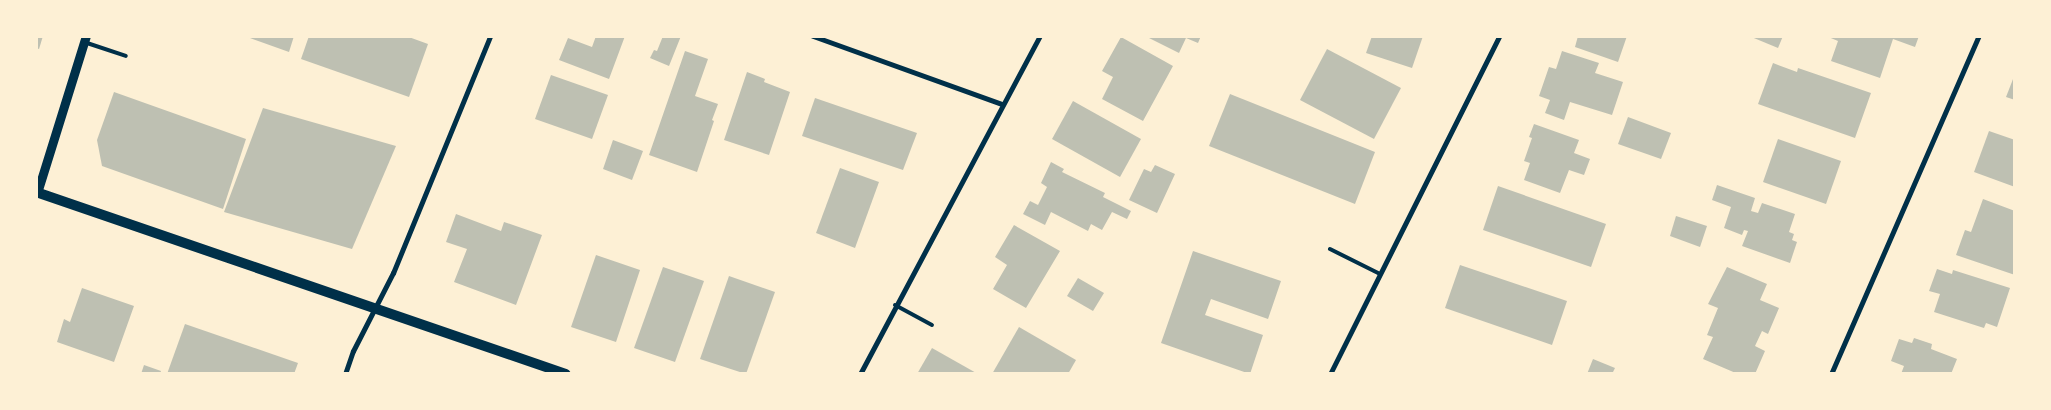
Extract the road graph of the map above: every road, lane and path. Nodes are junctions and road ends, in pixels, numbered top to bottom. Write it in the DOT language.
graph roads {
  1 [pos="490,36"];
  2 [pos="812,36"];
  3 [pos="1040,36"];
  4 [pos="1498,36"];
  5 [pos="1979,36"];
  6 [pos="85,39"];
  7 [pos="126,56"];
  8 [pos="1002,104"];
  9 [pos="36,193"];
  10 [pos="1330,249"];
  11 [pos="1380,274"];
  12 [pos="895,305"];
  13 [pos="375,308"];
  14 [pos="932,325"];
  15 [pos="345,374"];
  16 [pos="566,374"];
  17 [pos="860,374"];
  18 [pos="1330,374"];
  19 [pos="1831,374"];
  1 -- 13 [label="street"];
  2 -- 8 [label="street"];
  3 -- 8 [label="street"];
  4 -- 11 [label="street"];
  5 -- 19 [label="street"];
  6 -- 7 [label="lane"];
  6 -- 9 [label="street"];
  8 -- 12 [label="street"];
  9 -- 13 [label="main road"];
  10 -- 11 [label="lane"];
  11 -- 18 [label="street"];
  12 -- 14 [label="lane"];
  12 -- 17 [label="street"];
  13 -- 15 [label="street"];
  13 -- 16 [label="main road"];
}
